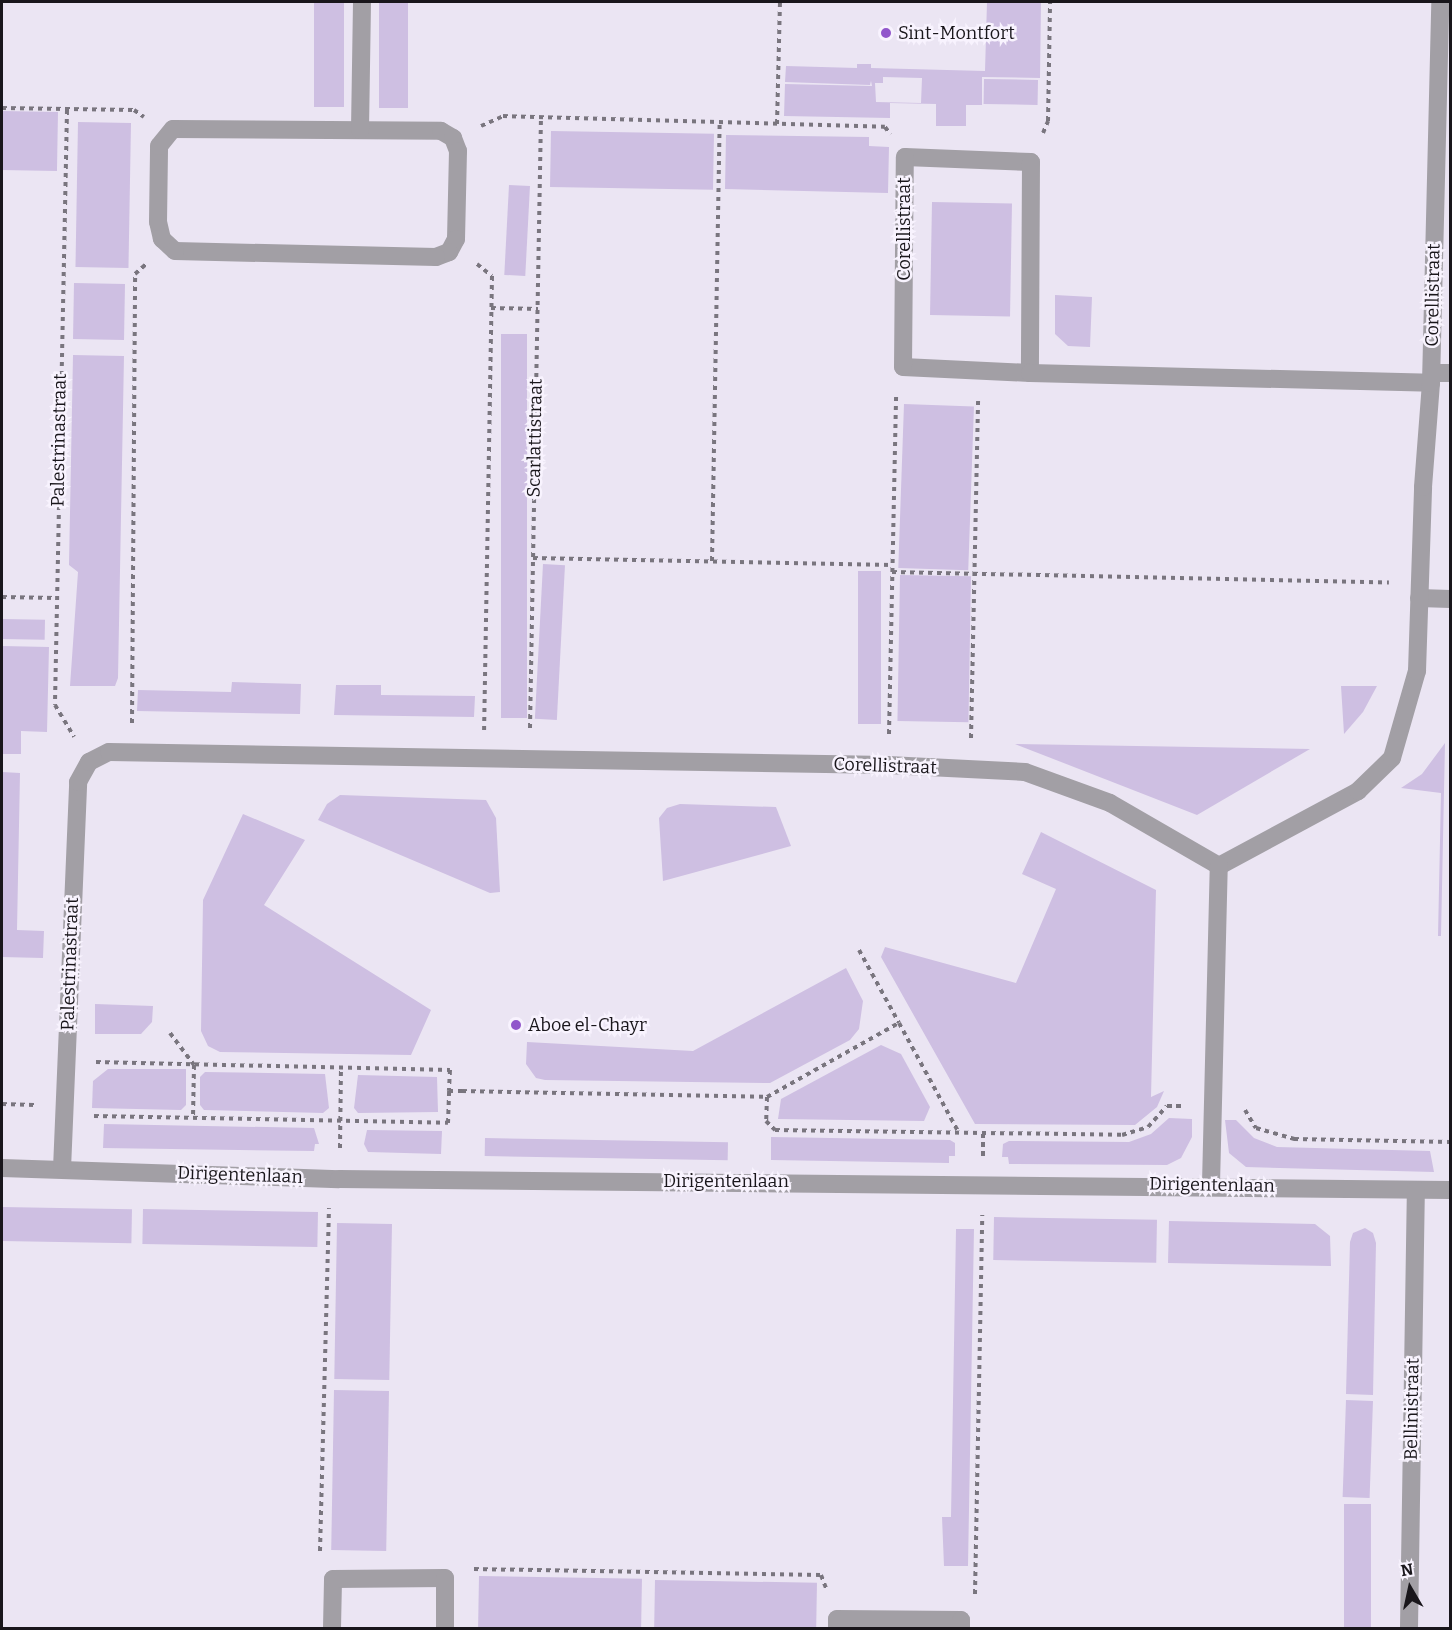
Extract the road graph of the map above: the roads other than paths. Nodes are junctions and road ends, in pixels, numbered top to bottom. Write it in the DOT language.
graph roads {
  1 [pos="362,2"];
  2 [pos="1440,2"];
  3 [pos="360,130"];
  4 [pos="1030,373"];
  5 [pos="1450,373"];
  6 [pos="1432,378"];
  7 [pos="1419,590"];
  8 [pos="1450,599"];
  9 [pos="529,758"];
  10 [pos="1219,866"];
  11 [pos="2,1168"];
  12 [pos="62,1169"];
  13 [pos="1211,1184"];
  14 [pos="1416,1190"];
  15 [pos="1450,1190"];
  16 [pos="837,1624"];
  17 [pos="961,1624"];
  18 [pos="332,1629"];
  19 [pos="445,1629"];
  20 [pos="1409,1629"];
  1 -- 3 [label="street"];
  2 -- 6 [label="street, Corellistraat"];
  3 -- 3 [label="street"];
  4 -- 4 [label="street, Corellistraat"];
  4 -- 6 [label="street, Corellistraat"];
  5 -- 6 [label="street, Corellistraat"];
  6 -- 7 [label="street, Corellistraat"];
  7 -- 8 [label="street"];
  7 -- 10 [label="street, Corellistraat"];
  9 -- 10 [label="street, Corellistraat"];
  9 -- 12 [label="street, Palestrinastraat"];
  10 -- 13 [label="street"];
  11 -- 12 [label="street, Dirigentenlaan"];
  12 -- 13 [label="street, Dirigentenlaan"];
  13 -- 14 [label="street, Dirigentenlaan"];
  14 -- 15 [label="street, Dirigentenlaan"];
  14 -- 20 [label="street, Bellinistraat"];
  16 -- 17 [label="street"];
  18 -- 19 [label="street"];
}
